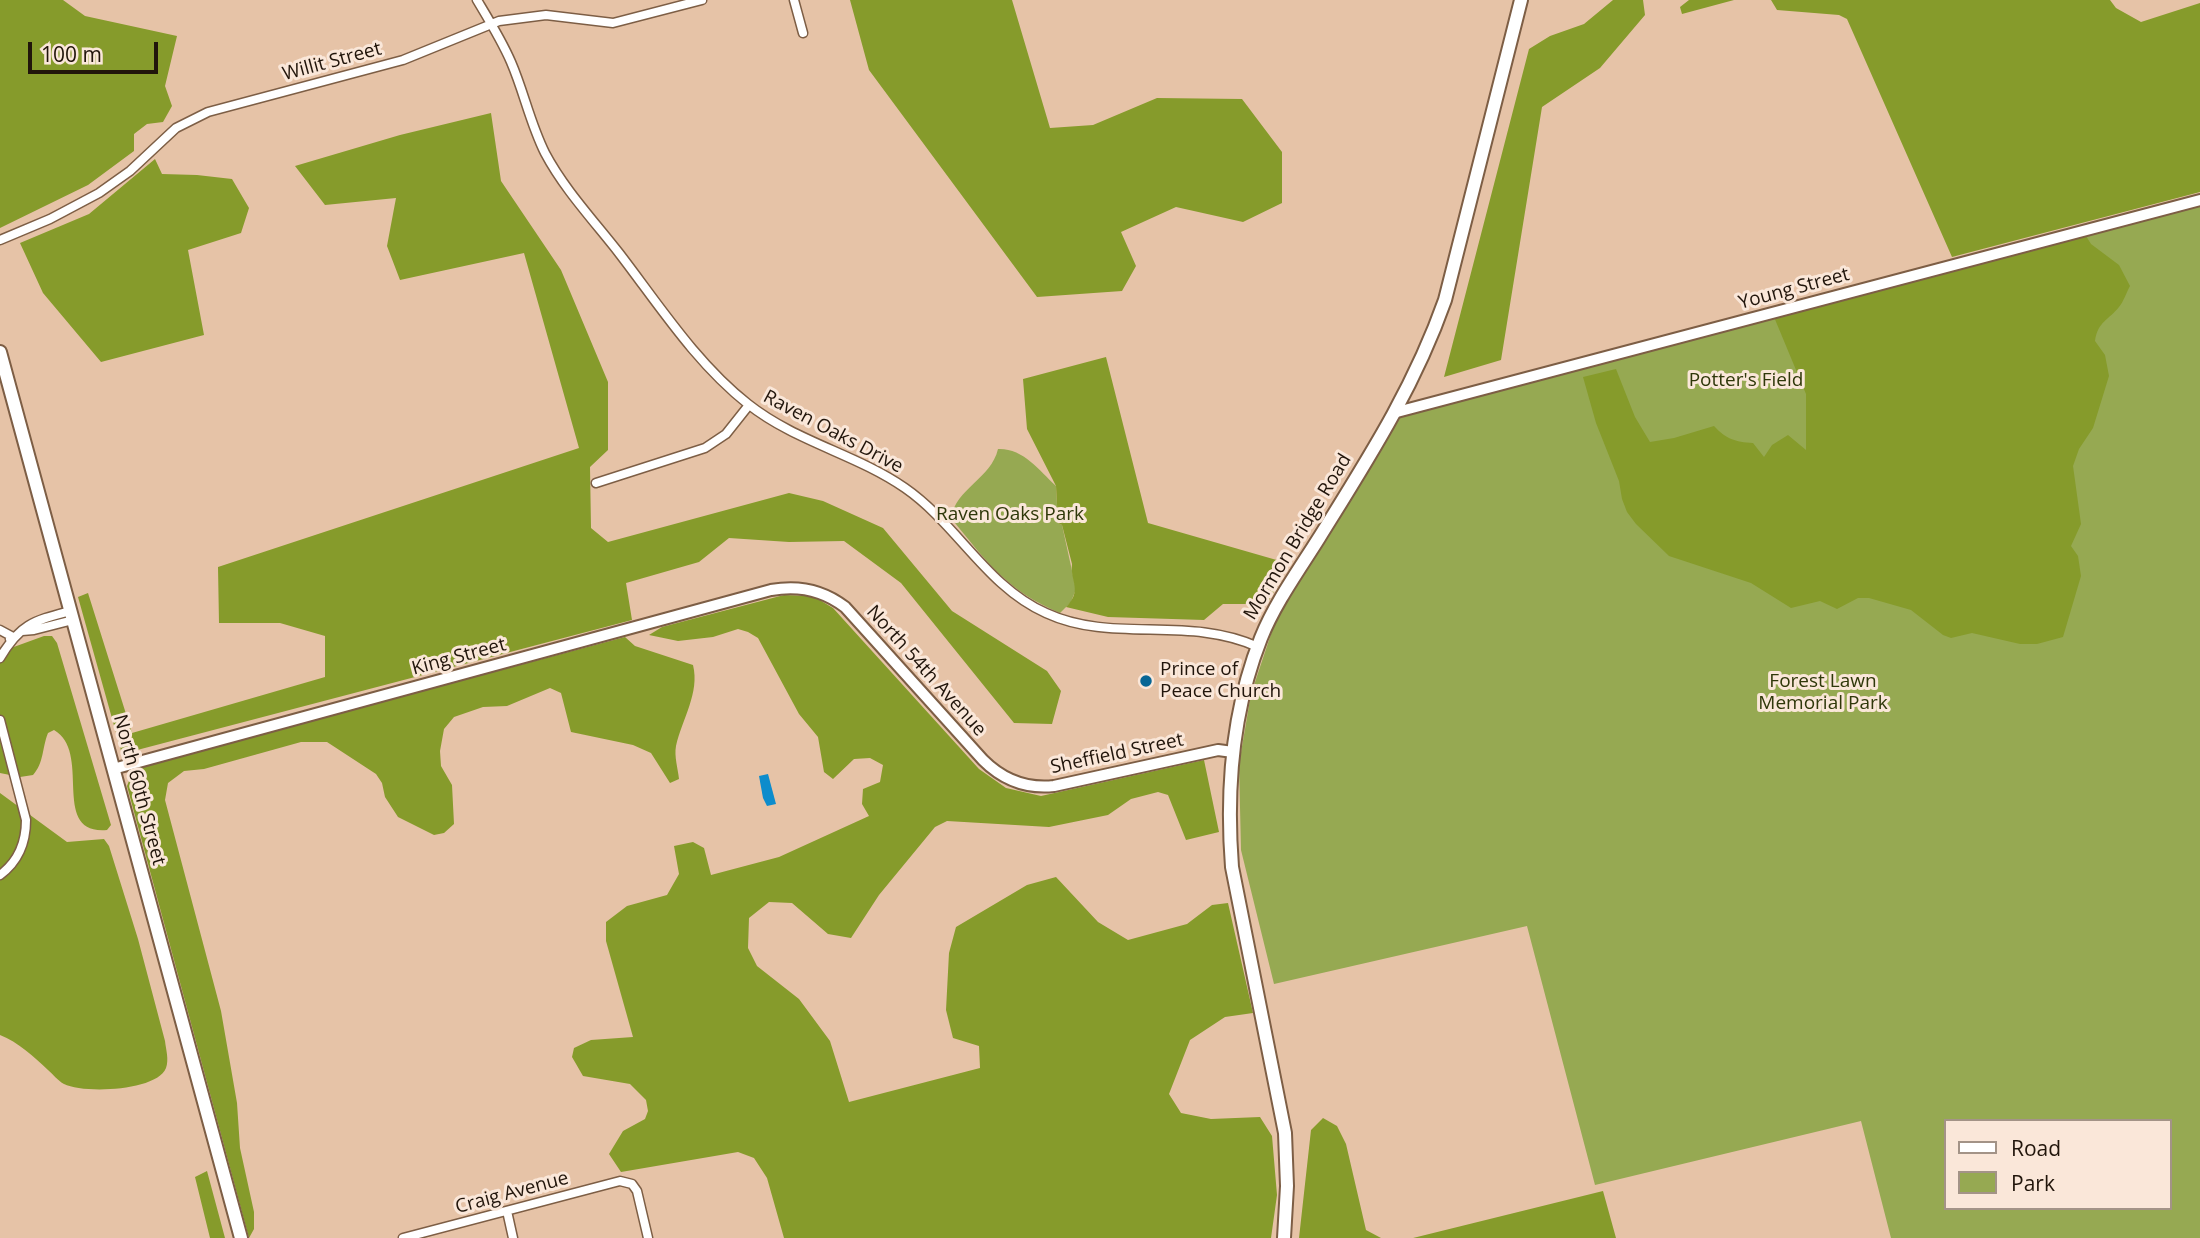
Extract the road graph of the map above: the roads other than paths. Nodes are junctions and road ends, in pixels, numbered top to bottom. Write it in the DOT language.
graph roads {
  1 [pos="477,0"];
  2 [pos="702,0"];
  3 [pos="794,0"];
  4 [pos="1521,0"];
  5 [pos="490,23"];
  6 [pos="803,33"];
  7 [pos="2200,200"];
  8 [pos="0,240"];
  9 [pos="0,352"];
  10 [pos="749,405"];
  11 [pos="1397,411"];
  12 [pos="596,483"];
  13 [pos="815,591"];
  14 [pos="71,616"];
  15 [pos="0,630"];
  16 [pos="13,636"];
  17 [pos="1258,647"];
  18 [pos="0,648"];
  19 [pos="0,658"];
  20 [pos="0,720"];
  21 [pos="1233,752"];
  22 [pos="113,769"];
  23 [pos="1009,779"];
  24 [pos="0,875"];
  25 [pos="507,1211"];
  26 [pos="241,1238"];
  27 [pos="403,1238"];
  28 [pos="513,1238"];
  29 [pos="648,1238"];
  30 [pos="1284,1238"];
  1 -- 5 [label="street, Raven Oaks Drive"];
  2 -- 5 [label="street, Willit Street"];
  3 -- 6 [label="street"];
  4 -- 11 [label="main road, Mormon Bridge Road"];
  5 -- 8 [label="street, Willit Street"];
  5 -- 10 [label="street, Raven Oaks Drive"];
  7 -- 11 [label="street, Young Street"];
  9 -- 14 [label="main road, North 60th Street"];
  10 -- 12 [label="street"];
  10 -- 17 [label="street, Raven Oaks Drive"];
  11 -- 17 [label="main road, Mormon Bridge Road"];
  13 -- 22 [label="street, King Street"];
  13 -- 23 [label="street, North 54th Avenue"];
  14 -- 16 [label="street"];
  14 -- 22 [label="main road, North 60th Street"];
  15 -- 16 [label="street"];
  16 -- 18 [label="street"];
  16 -- 19 [label="street"];
  17 -- 21 [label="main road, Mormon Bridge Road"];
  20 -- 24 [label="street"];
  21 -- 23 [label="street, Sheffield Street"];
  21 -- 30 [label="main road, Mormon Bridge Road"];
  22 -- 26 [label="main road, North 60th Street"];
  25 -- 27 [label="street, Craig Avenue"];
  25 -- 28 [label="street"];
  25 -- 29 [label="street, Craig Avenue"];
}
